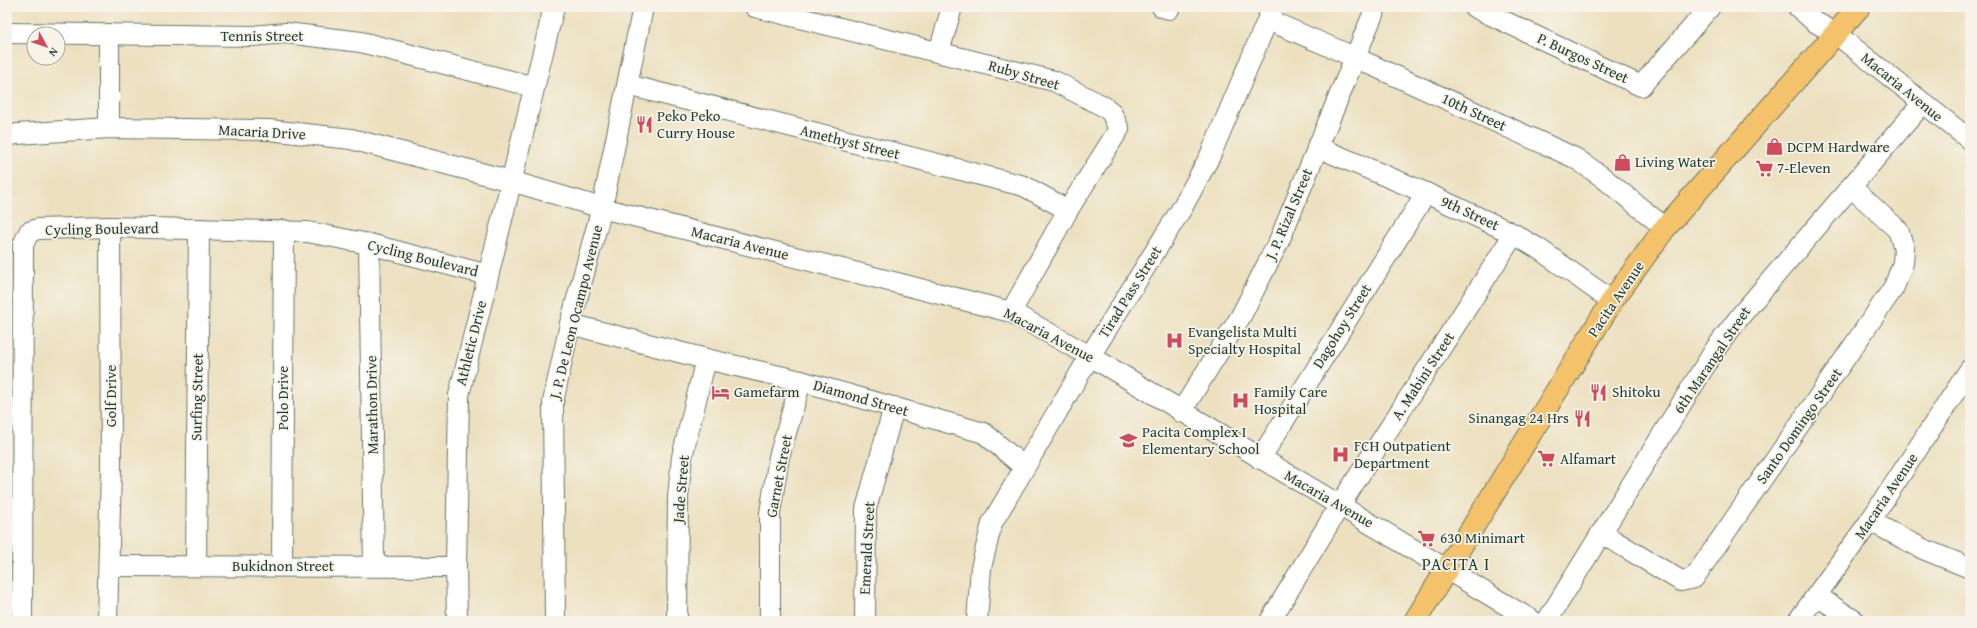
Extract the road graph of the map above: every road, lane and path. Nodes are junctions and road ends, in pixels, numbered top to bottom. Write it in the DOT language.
graph roads {
  1 [pos="554,7"];
  2 [pos="643,7"];
  3 [pos="755,7"];
  4 [pos="952,7"];
  5 [pos="1376,7"];
  6 [pos="1474,7"];
  7 [pos="1798,7"];
  8 [pos="1859,7"];
  9 [pos="1703,9"];
  10 [pos="1270,14"];
  11 [pos="7,33"];
  12 [pos="1835,33"];
  13 [pos="109,34"];
  14 [pos="939,52"];
  15 [pos="1354,57"];
  16 [pos="628,85"];
  17 [pos="534,87"];
  18 [pos="1922,104"];
  19 [pos="109,128"];
  20 [pos="7,136"];
  21 [pos="1970,140"];
  22 [pos="1317,147"];
  23 [pos="511,181"];
  24 [pos="1852,187"];
  25 [pos="1426,192"];
  26 [pos="602,208"];
  27 [pos="1068,210"];
  28 [pos="110,227"];
  29 [pos="199,228"];
  30 [pos="1666,228"];
  31 [pos="284,230"];
  32 [pos="1514,234"];
  33 [pos="369,244"];
  34 [pos="488,275"];
  35 [pos="1612,301"];
  36 [pos="1011,312"];
  37 [pos="570,324"];
  38 [pos="1090,356"];
  39 [pos="706,359"];
  40 [pos="1970,369"];
  41 [pos="801,382"];
  42 [pos="894,407"];
  43 [pos="1181,412"];
  44 [pos="1260,459"];
  45 [pos="15,462"];
  46 [pos="1024,467"];
  47 [pos="1340,505"];
  48 [pos="1870,521"];
  49 [pos="1601,533"];
  50 [pos="110,566"];
  51 [pos="196,566"];
  52 [pos="282,566"];
  53 [pos="374,566"];
  54 [pos="456,567"];
  55 [pos="1446,568"];
  56 [pos="1970,568"];
  57 [pos="1817,596"];
  58 [pos="22,621"];
  59 [pos="107,621"];
  60 [pos="457,621"];
  61 [pos="554,621"];
  62 [pos="676,621"];
  63 [pos="770,621"];
  64 [pos="865,621"];
  65 [pos="977,621"];
  66 [pos="1270,621"];
  67 [pos="1415,621"];
  68 [pos="1533,621"];
  69 [pos="1547,621"];
  70 [pos="1798,621"];
  71 [pos="1855,621"];
  1 -- 17 [label="street, Athletic Drive"];
  2 -- 16 [label="street, J. P. De Leon Ocampo Avenue"];
  3 -- 14 [label="street, Ruby Street"];
  4 -- 14 [label="street"];
  5 -- 15 [label="street, J. P. Rizal Street"];
  6 -- 9 [label="street, P. Burgos Street"];
  7 -- 12 [label="street, Macaria Avenue"];
  8 -- 12 [label="main road, Pacita Avenue"];
  10 -- 15 [label="street, 10th Street"];
  10 -- 38 [label="street, Tirad Pass Street"];
  11 -- 13 [label="street, Tennis Street"];
  12 -- 18 [label="street, Macaria Avenue"];
  12 -- 30 [label="main road, Pacita Avenue"];
  13 -- 17 [label="street, Tennis Street"];
  13 -- 19 [label="street"];
  14 -- 27 [label="street, Ruby Street"];
  15 -- 22 [label="street, J. P. Rizal Street"];
  15 -- 30 [label="street, 10th Street"];
  16 -- 26 [label="street, J. P. De Leon Ocampo Avenue"];
  16 -- 27 [label="street, Amethyst Street"];
  17 -- 23 [label="street, Athletic Drive"];
  18 -- 21 [label="street, Macaria Avenue"];
  18 -- 24 [label="street, 6th Marangal Street"];
  19 -- 20 [label="street, Macaria Drive"];
  19 -- 23 [label="street, Macaria Drive"];
  22 -- 25 [label="street, 9th Street"];
  22 -- 43 [label="street, J. P. Rizal Street"];
  23 -- 26 [label="street, Macaria Avenue"];
  23 -- 34 [label="street, Athletic Drive"];
  24 -- 49 [label="street, 6th Marangal Street"];
  24 -- 49 [label="street, Santo Domingo Street"];
  25 -- 32 [label="street, 9th Street"];
  25 -- 44 [label="street, Dagohoy Street"];
  26 -- 36 [label="street, Macaria Avenue"];
  26 -- 37 [label="street, J. P. De Leon Ocampo Avenue"];
  27 -- 36 [label="street, Ruby Street"];
  28 -- 29 [label="street, Cycling Boulevard"];
  28 -- 45 [label="street, Cycling Boulevard"];
  28 -- 50 [label="street, Golf Drive"];
  29 -- 31 [label="street, Cycling Boulevard"];
  29 -- 51 [label="street, Surfing Street"];
  30 -- 35 [label="main road, Pacita Avenue"];
  31 -- 33 [label="street, Cycling Boulevard"];
  31 -- 52 [label="street, Polo Drive"];
  32 -- 35 [label="street, 9th Street"];
  32 -- 47 [label="street, A. Mabini Street"];
  33 -- 34 [label="street, Cycling Boulevard"];
  33 -- 53 [label="street, Marathon Drive"];
  34 -- 54 [label="street, Athletic Drive"];
  35 -- 55 [label="main road, Pacita Avenue"];
  36 -- 38 [label="street, Macaria Avenue"];
  37 -- 39 [label="street, Diamond Street"];
  37 -- 61 [label="street, J. P. De Leon Ocampo Avenue"];
  38 -- 43 [label="street, Macaria Avenue"];
  38 -- 46 [label="street, Tirad Pass Street"];
  39 -- 41 [label="street, Diamond Street"];
  39 -- 62 [label="street, Jade Street"];
  40 -- 48 [label="street, Macaria Avenue"];
  41 -- 42 [label="street, Diamond Street"];
  41 -- 63 [label="street, Garnet Street"];
  42 -- 46 [label="street, Diamond Street"];
  42 -- 64 [label="street, Emerald Street"];
  43 -- 44 [label="street, Macaria Avenue"];
  44 -- 47 [label="street, Macaria Avenue"];
  45 -- 58 [label="street, Cycling Boulevard"];
  46 -- 65 [label="street, Tirad Pass Street"];
  47 -- 55 [label="street, Macaria Avenue"];
  47 -- 66 [label="street, A. Mabini Street"];
  48 -- 56 [label="street"];
  48 -- 57 [label="street, Macaria Avenue"];
  49 -- 69 [label="street, 6th Marangal Street"];
  50 -- 51 [label="street, Bukidnon Street"];
  50 -- 59 [label="street, Golf Drive"];
  51 -- 52 [label="street, Bukidnon Street"];
  52 -- 53 [label="street, Bukidnon Street"];
  53 -- 54 [label="street, Bukidnon Street"];
  54 -- 60 [label="street, Athletic Drive"];
  55 -- 67 [label="main road, Pacita Avenue"];
  55 -- 68 [label="street, Macaria Avenue"];
  57 -- 70 [label="street, Macaria Avenue"];
  57 -- 71 [label="street"];
}
